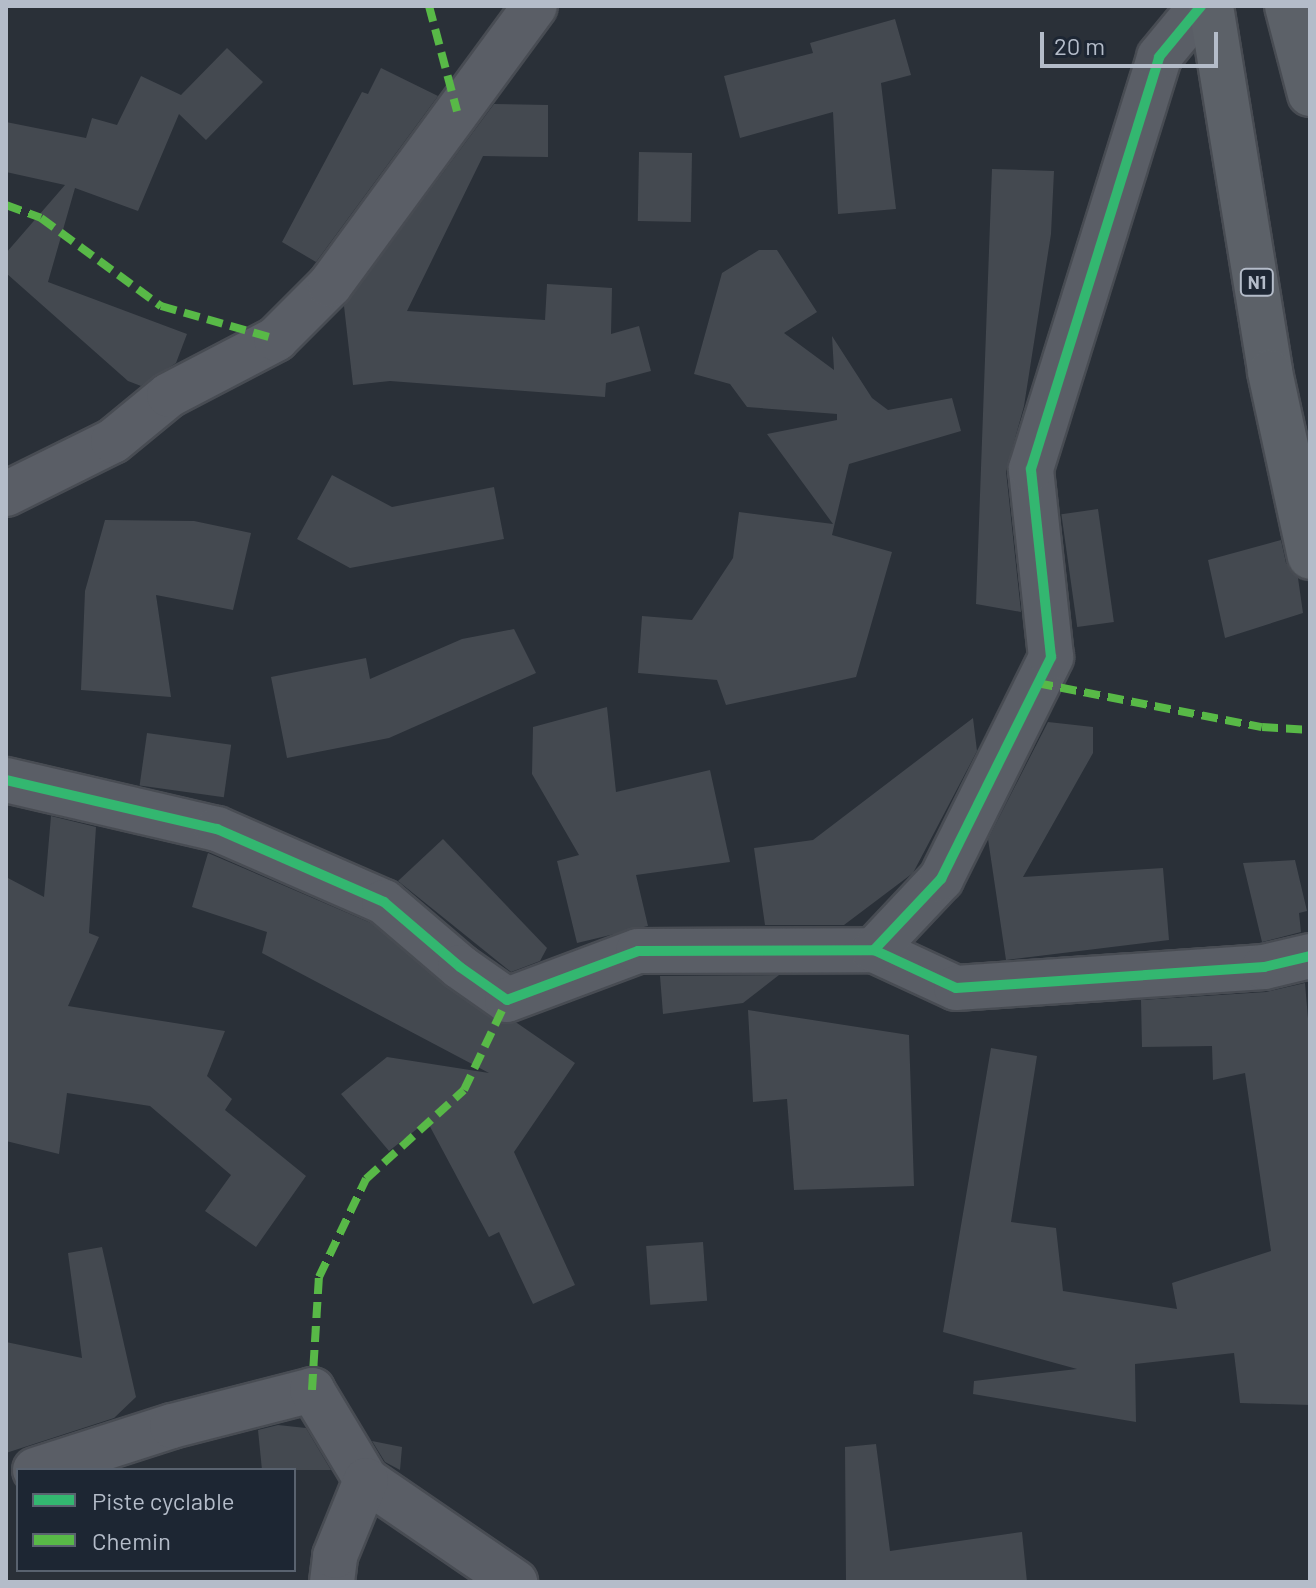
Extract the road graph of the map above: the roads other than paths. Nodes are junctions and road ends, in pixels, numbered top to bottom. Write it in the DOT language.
graph roads {
  1 [pos="535,6"];
  2 [pos="1201,6"];
  3 [pos="1211,6"];
  4 [pos="1287,6"];
  5 [pos="1310,94"];
  6 [pos="6,494"];
  7 [pos="1310,557"];
  8 [pos="6,780"];
  9 [pos="874,950"];
  10 [pos="1310,956"];
  11 [pos="41,1468"];
  12 [pos="366,1480"];
  13 [pos="332,1582"];
  14 [pos="515,1582"];
  1 -- 6 [label="street"];
  2 -- 9 [label="street"];
  3 -- 7 [label="main road, N1"];
  4 -- 5 [label="main road"];
  8 -- 9 [label="street"];
  9 -- 10 [label="street"];
  11 -- 12 [label="street"];
  12 -- 13 [label="street"];
  12 -- 14 [label="street"];
}
